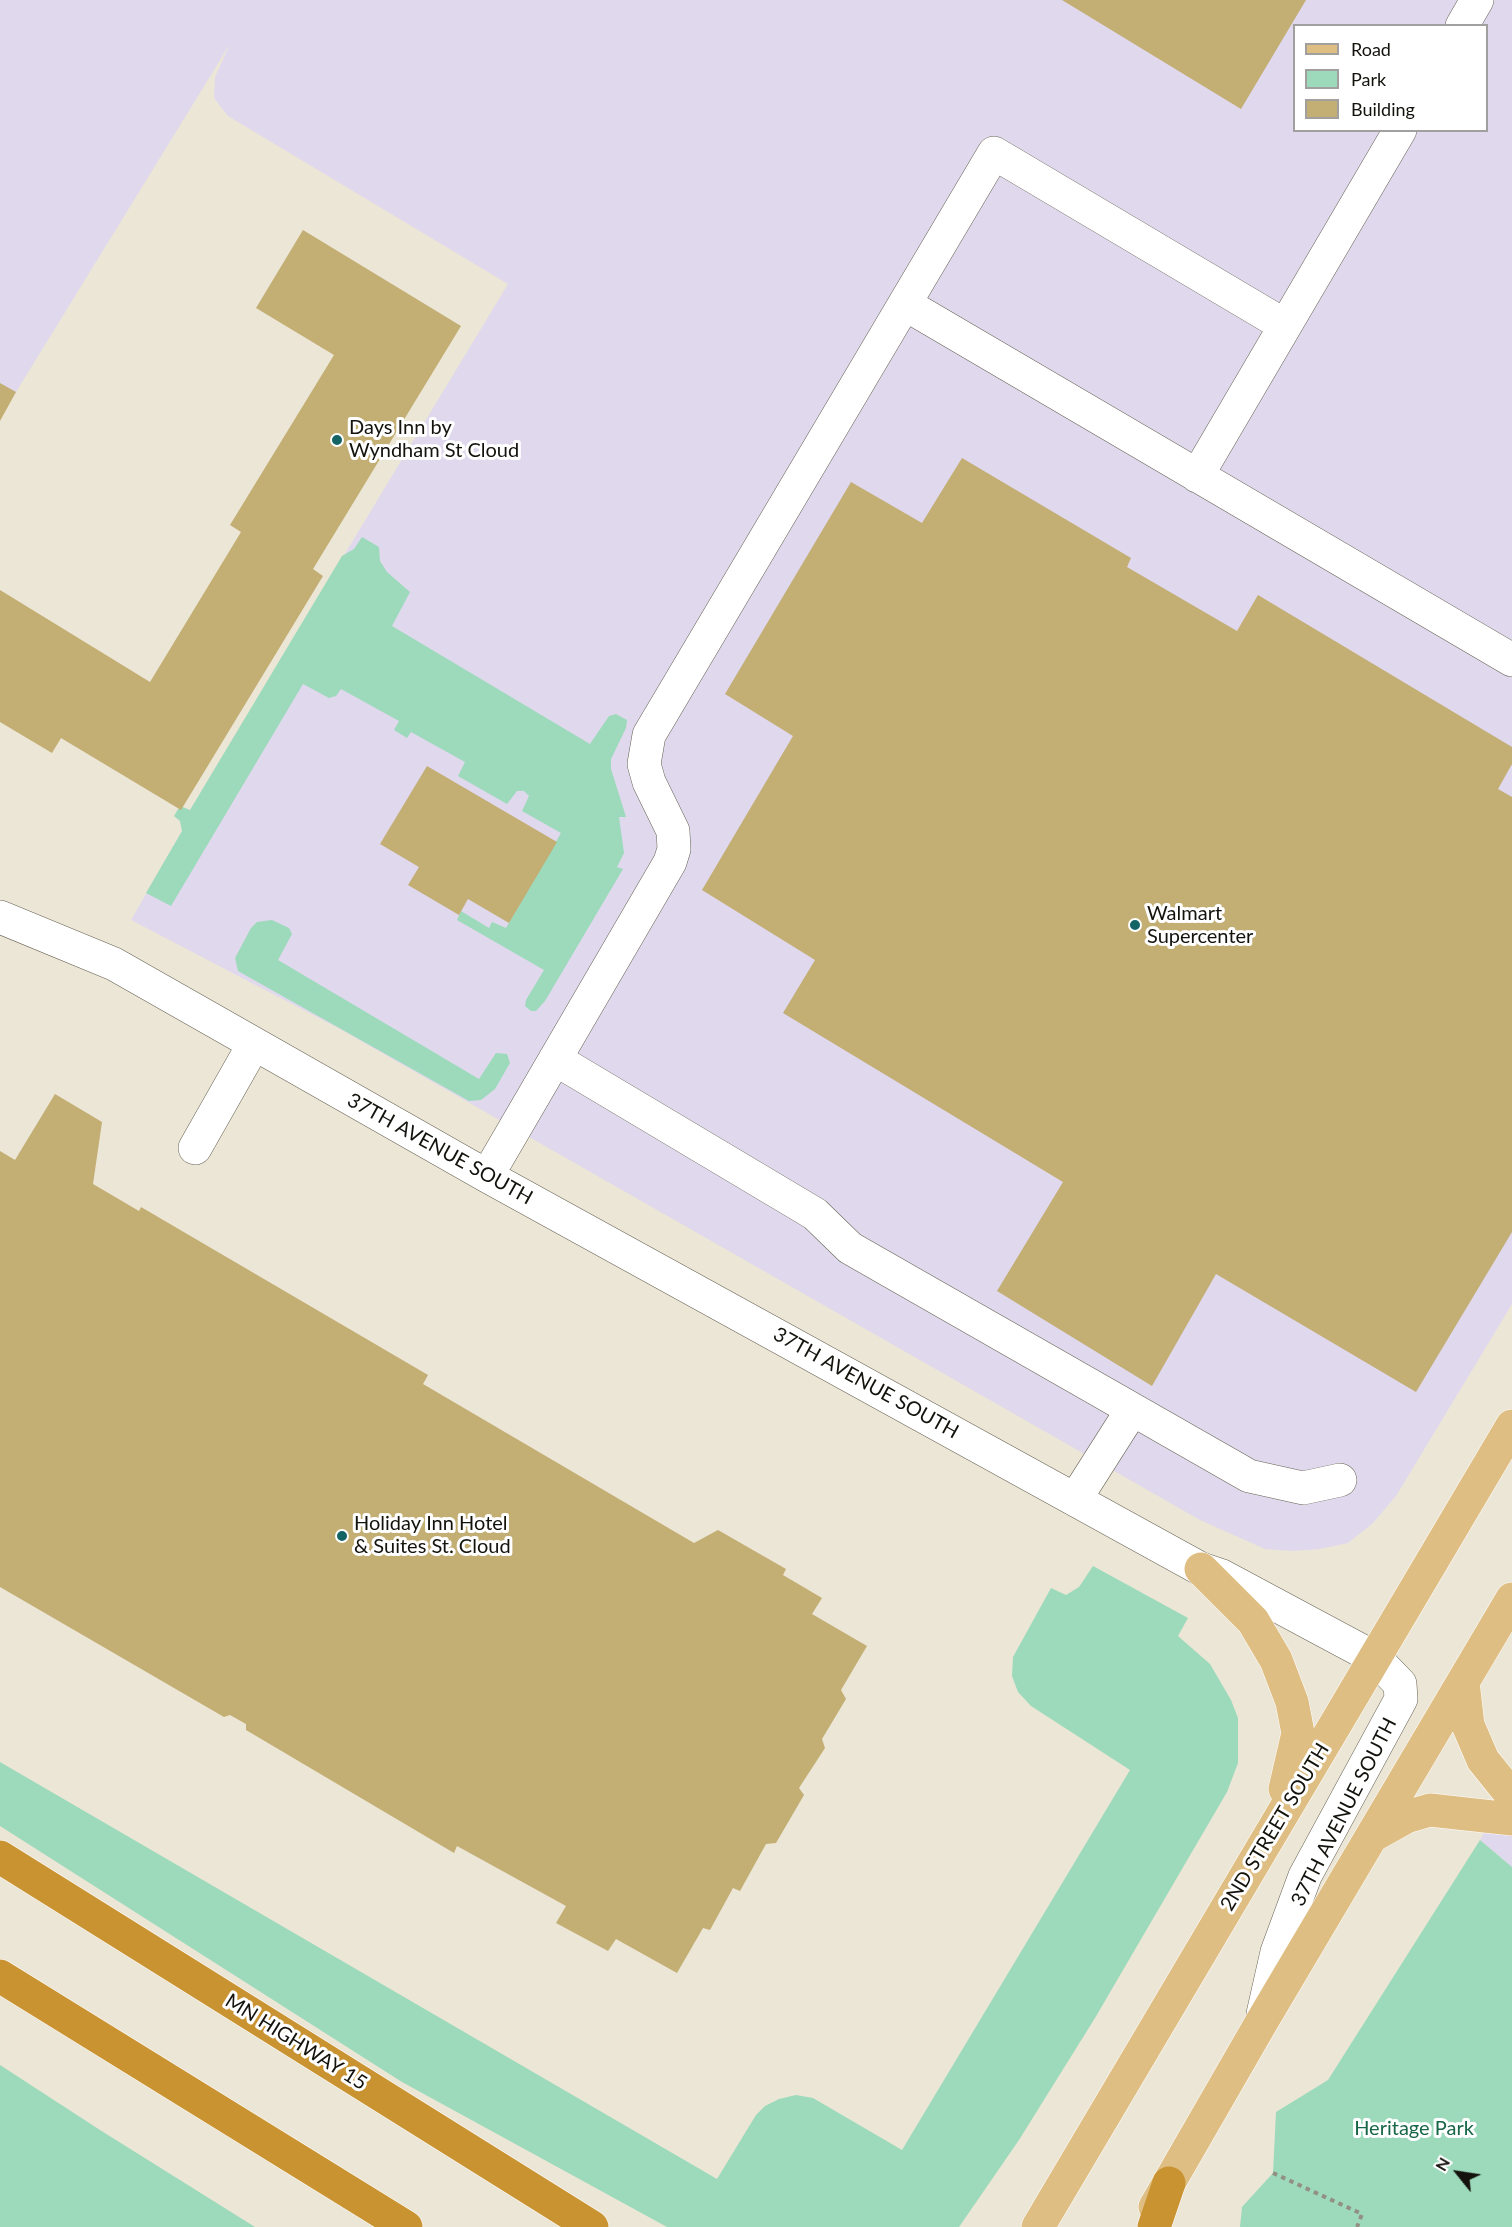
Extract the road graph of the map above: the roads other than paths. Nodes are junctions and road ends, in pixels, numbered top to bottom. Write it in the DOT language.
graph roads {
  1 [pos="1477,0"];
  2 [pos="1463,24"];
  3 [pos="1399,132"];
  4 [pos="905,304"];
  5 [pos="1284,325"];
  6 [pos="1197,476"];
  7 [pos="1512,660"];
  8 [pos="0,917"];
  9 [pos="254,1044"];
  10 [pos="555,1059"];
  11 [pos="195,1148"];
  12 [pos="487,1176"];
  13 [pos="1132,1410"];
  14 [pos="1512,1426"];
  15 [pos="1340,1480"];
  16 [pos="1076,1498"];
  17 [pos="1201,1569"];
  18 [pos="1512,1599"];
  19 [pos="1375,1658"];
  20 [pos="1463,1682"];
  21 [pos="1512,1796"];
  22 [pos="1512,1819"];
  23 [pos="1276,1826"];
  24 [pos="1372,1836"];
  25 [pos="0,1857"];
  26 [pos="0,1976"];
  27 [pos="1261,2023"];
  28 [pos="1169,2184"];
  29 [pos="406,2227"];
  30 [pos="592,2227"];
  31 [pos="1038,2227"];
  32 [pos="1144,2227"];
  33 [pos="1154,2227"];
  1 -- 2 [label="street"];
  3 -- 5 [label="street"];
  4 -- 5 [label="street"];
  4 -- 6 [label="street"];
  4 -- 10 [label="street"];
  5 -- 6 [label="street"];
  6 -- 7 [label="street"];
  8 -- 9 [label="street, 37TH AVENUE SOUTH"];
  9 -- 11 [label="street"];
  9 -- 12 [label="street, 37TH AVENUE SOUTH"];
  10 -- 12 [label="street"];
  10 -- 13 [label="street"];
  12 -- 16 [label="street, 37TH AVENUE SOUTH"];
  13 -- 15 [label="street"];
  13 -- 16 [label="street"];
  14 -- 19 [label="main road, 2ND STREET SOUTH"];
  16 -- 17 [label="street, 37TH AVENUE SOUTH"];
  17 -- 19 [label="street, 37TH AVENUE SOUTH"];
  17 -- 23 [label="main road"];
  18 -- 20 [label="main road"];
  19 -- 23 [label="main road, 2ND STREET SOUTH"];
  19 -- 27 [label="street, 37TH AVENUE SOUTH"];
  20 -- 21 [label="main road"];
  20 -- 24 [label="main road"];
  22 -- 24 [label="main road"];
  23 -- 31 [label="main road, 2ND STREET SOUTH"];
  24 -- 27 [label="main road"];
  25 -- 30 [label="highway, MN HIGHWAY 15"];
  26 -- 29 [label="highway"];
  27 -- 28 [label="main road"];
  28 -- 32 [label="main road"];
  28 -- 33 [label="highway"];
}
